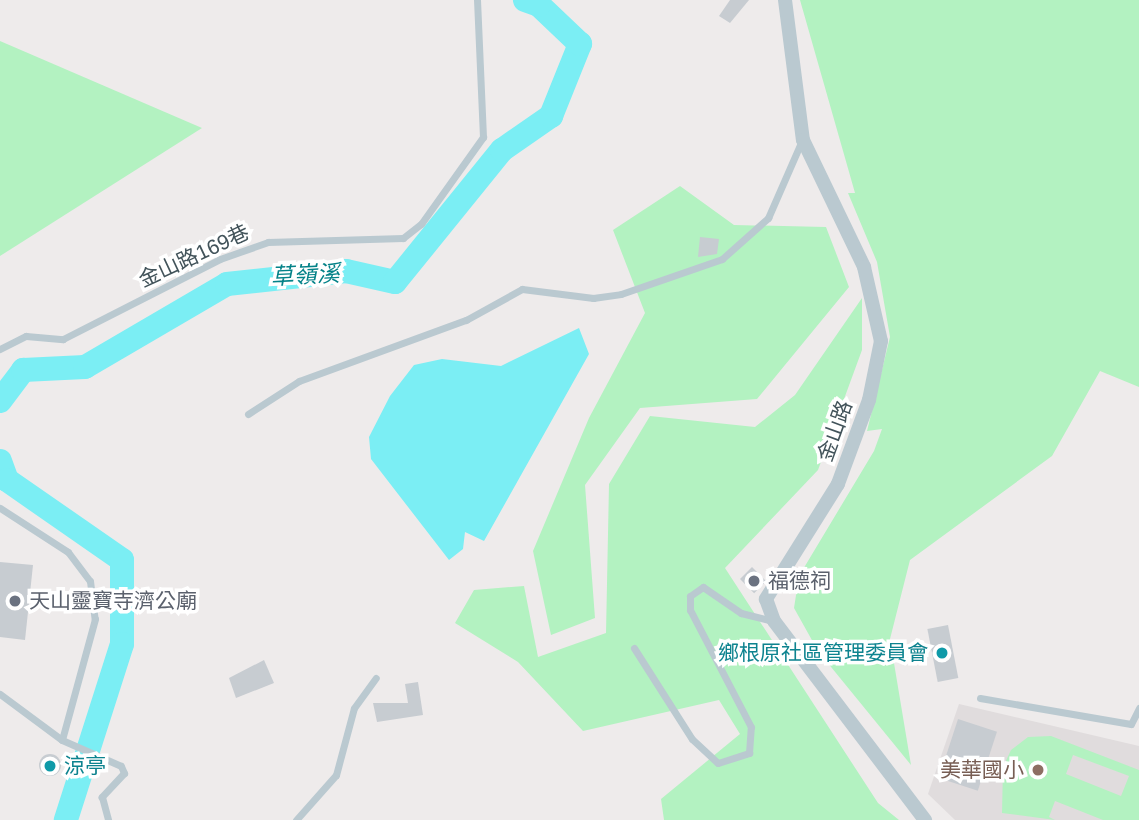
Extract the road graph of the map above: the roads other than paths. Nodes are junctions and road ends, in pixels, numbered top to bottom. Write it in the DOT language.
graph roads {
  1 [pos="785,0"];
  2 [pos="477,2"];
  3 [pos="803,140"];
  4 [pos="0,349"];
  5 [pos="248,414"];
  6 [pos="0,508"];
  7 [pos="774,621"];
  8 [pos="634,648"];
  9 [pos="376,678"];
  10 [pos="0,695"];
  11 [pos="980,698"];
  12 [pos="1139,708"];
  13 [pos="62,740"];
  14 [pos="108,820"];
  15 [pos="296,820"];
  16 [pos="925,820"];
  1 -- 3 [label="street, 金山路"];
  2 -- 4 [label="lane, 金山路169巷"];
  3 -- 5 [label="lane"];
  3 -- 7 [label="street, 金山路"];
  6 -- 13 [label="lane"];
  7 -- 8 [label="lane"];
  7 -- 16 [label="street, 金山路"];
  9 -- 15 [label="lane"];
  10 -- 13 [label="lane"];
  11 -- 12 [label="lane"];
  13 -- 14 [label="lane"];
}
